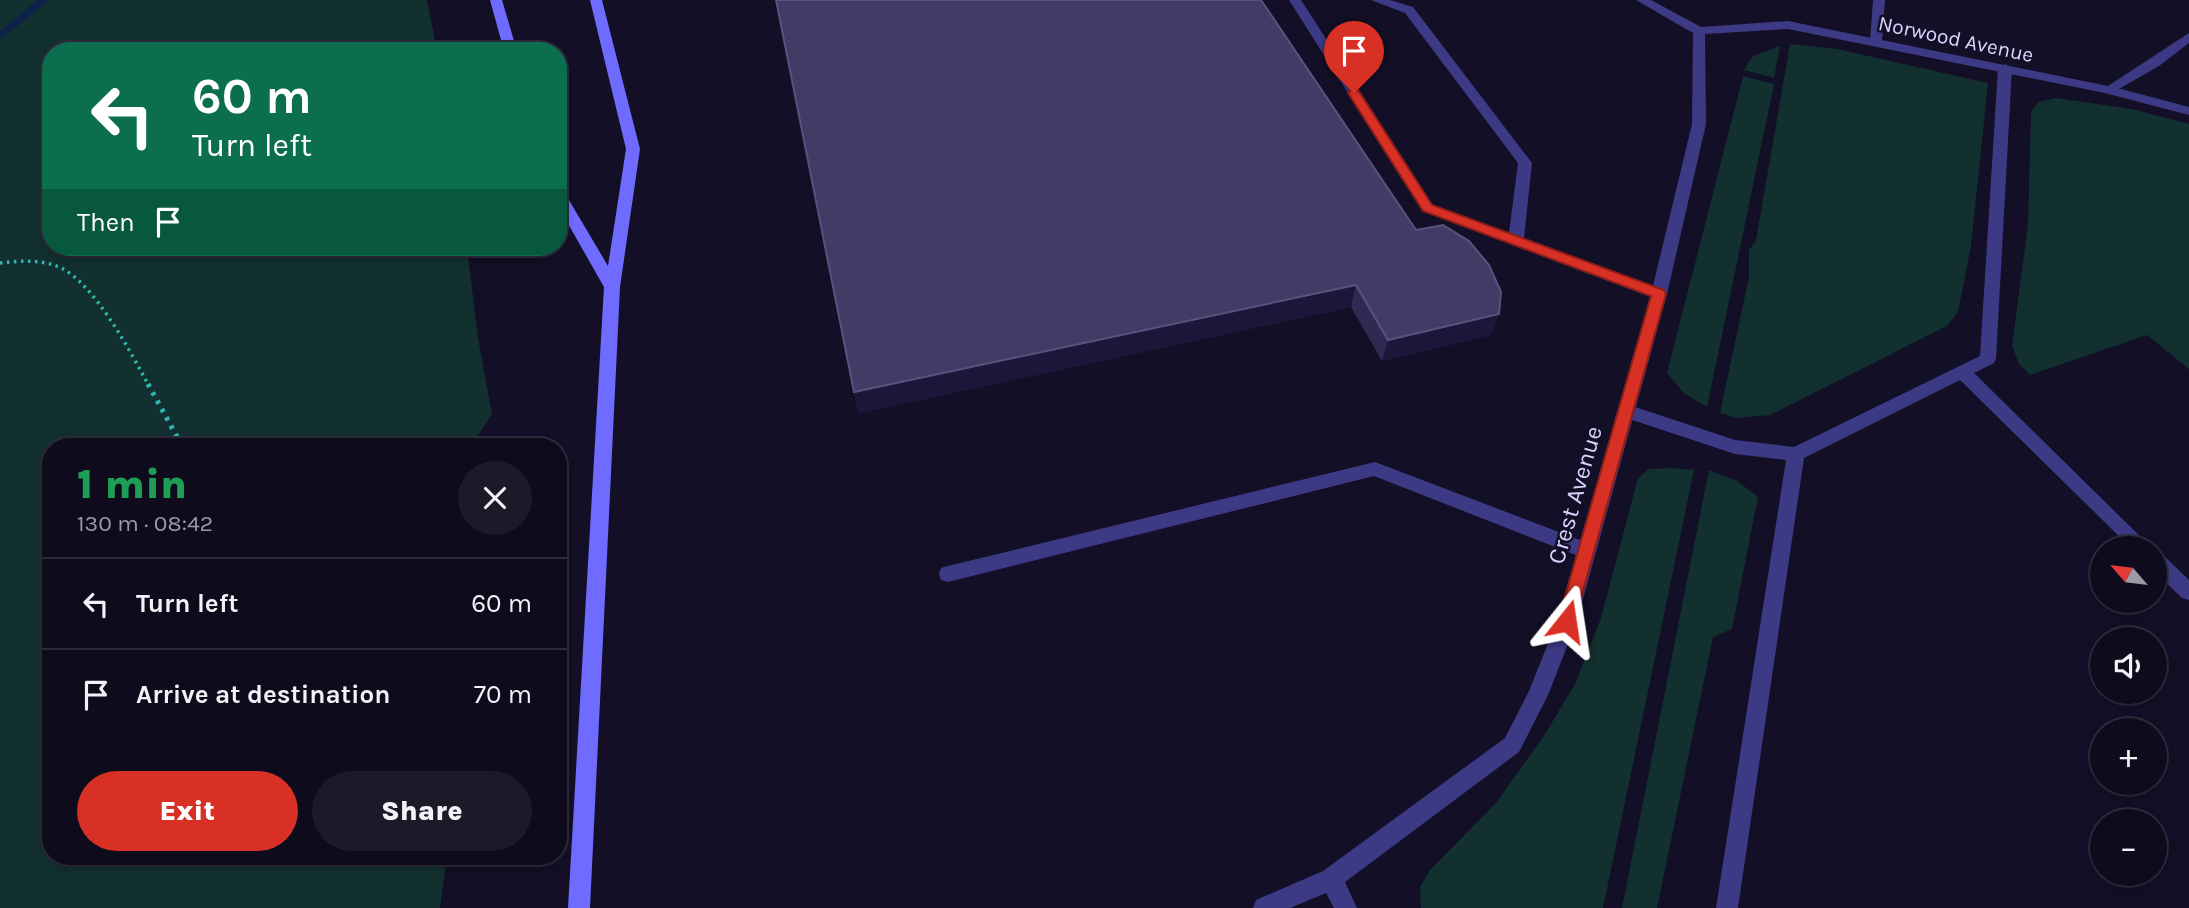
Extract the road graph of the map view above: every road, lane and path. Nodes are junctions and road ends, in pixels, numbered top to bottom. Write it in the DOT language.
graph roads {
  1 [pos="496,0"];
  2 [pos="596,0"];
  3 [pos="1295,0"];
  4 [pos="1377,0"];
  5 [pos="1642,0"];
  6 [pos="1879,0"];
  7 [pos="1699,30"];
  8 [pos="2189,37"];
  9 [pos="1876,41"];
  10 [pos="508,42"];
  11 [pos="2005,68"];
  12 [pos="2110,90"];
  13 [pos="2189,111"];
  14 [pos="567,209"];
  15 [pos="1517,241"];
  16 [pos="0,262"];
  17 [pos="612,287"];
  18 [pos="1659,294"];
  19 [pos="1962,372"];
  20 [pos="1626,411"];
  21 [pos="177,438"];
  22 [pos="1796,454"];
  23 [pos="2131,536"];
  24 [pos="1586,551"];
  25 [pos="2167,571"];
  26 [pos="948,574"];
  27 [pos="2189,592"];
  28 [pos="1331,878"];
  29 [pos="579,908"];
  30 [pos="1264,908"];
  31 [pos="1346,908"];
  32 [pos="1727,908"];
  1 -- 10 [label="main road"];
  2 -- 17 [label="main road"];
  3 -- 15 [label="street"];
  4 -- 15 [label="street"];
  5 -- 7 [label="street"];
  6 -- 9 [label="street"];
  7 -- 9 [label="street, Norwood Avenue"];
  7 -- 18 [label="street, Crest Avenue"];
  8 -- 12 [label="street"];
  9 -- 11 [label="street, Norwood Avenue"];
  11 -- 12 [label="street, Norwood Avenue"];
  11 -- 19 [label="street"];
  12 -- 13 [label="street, Norwood Avenue"];
  14 -- 17 [label="main road"];
  15 -- 18 [label="street"];
  16 -- 21 [label="path"];
  17 -- 29 [label="main road"];
  18 -- 20 [label="street, Crest Avenue"];
  19 -- 22 [label="street"];
  19 -- 23 [label="street"];
  20 -- 22 [label="street"];
  20 -- 24 [label="street, Crest Avenue"];
  22 -- 32 [label="street"];
  24 -- 26 [label="street"];
  24 -- 28 [label="street, Crest Avenue"];
  25 -- 27 [label="street"];
  28 -- 30 [label="street, Crest Avenue"];
  28 -- 31 [label="street"];
}
